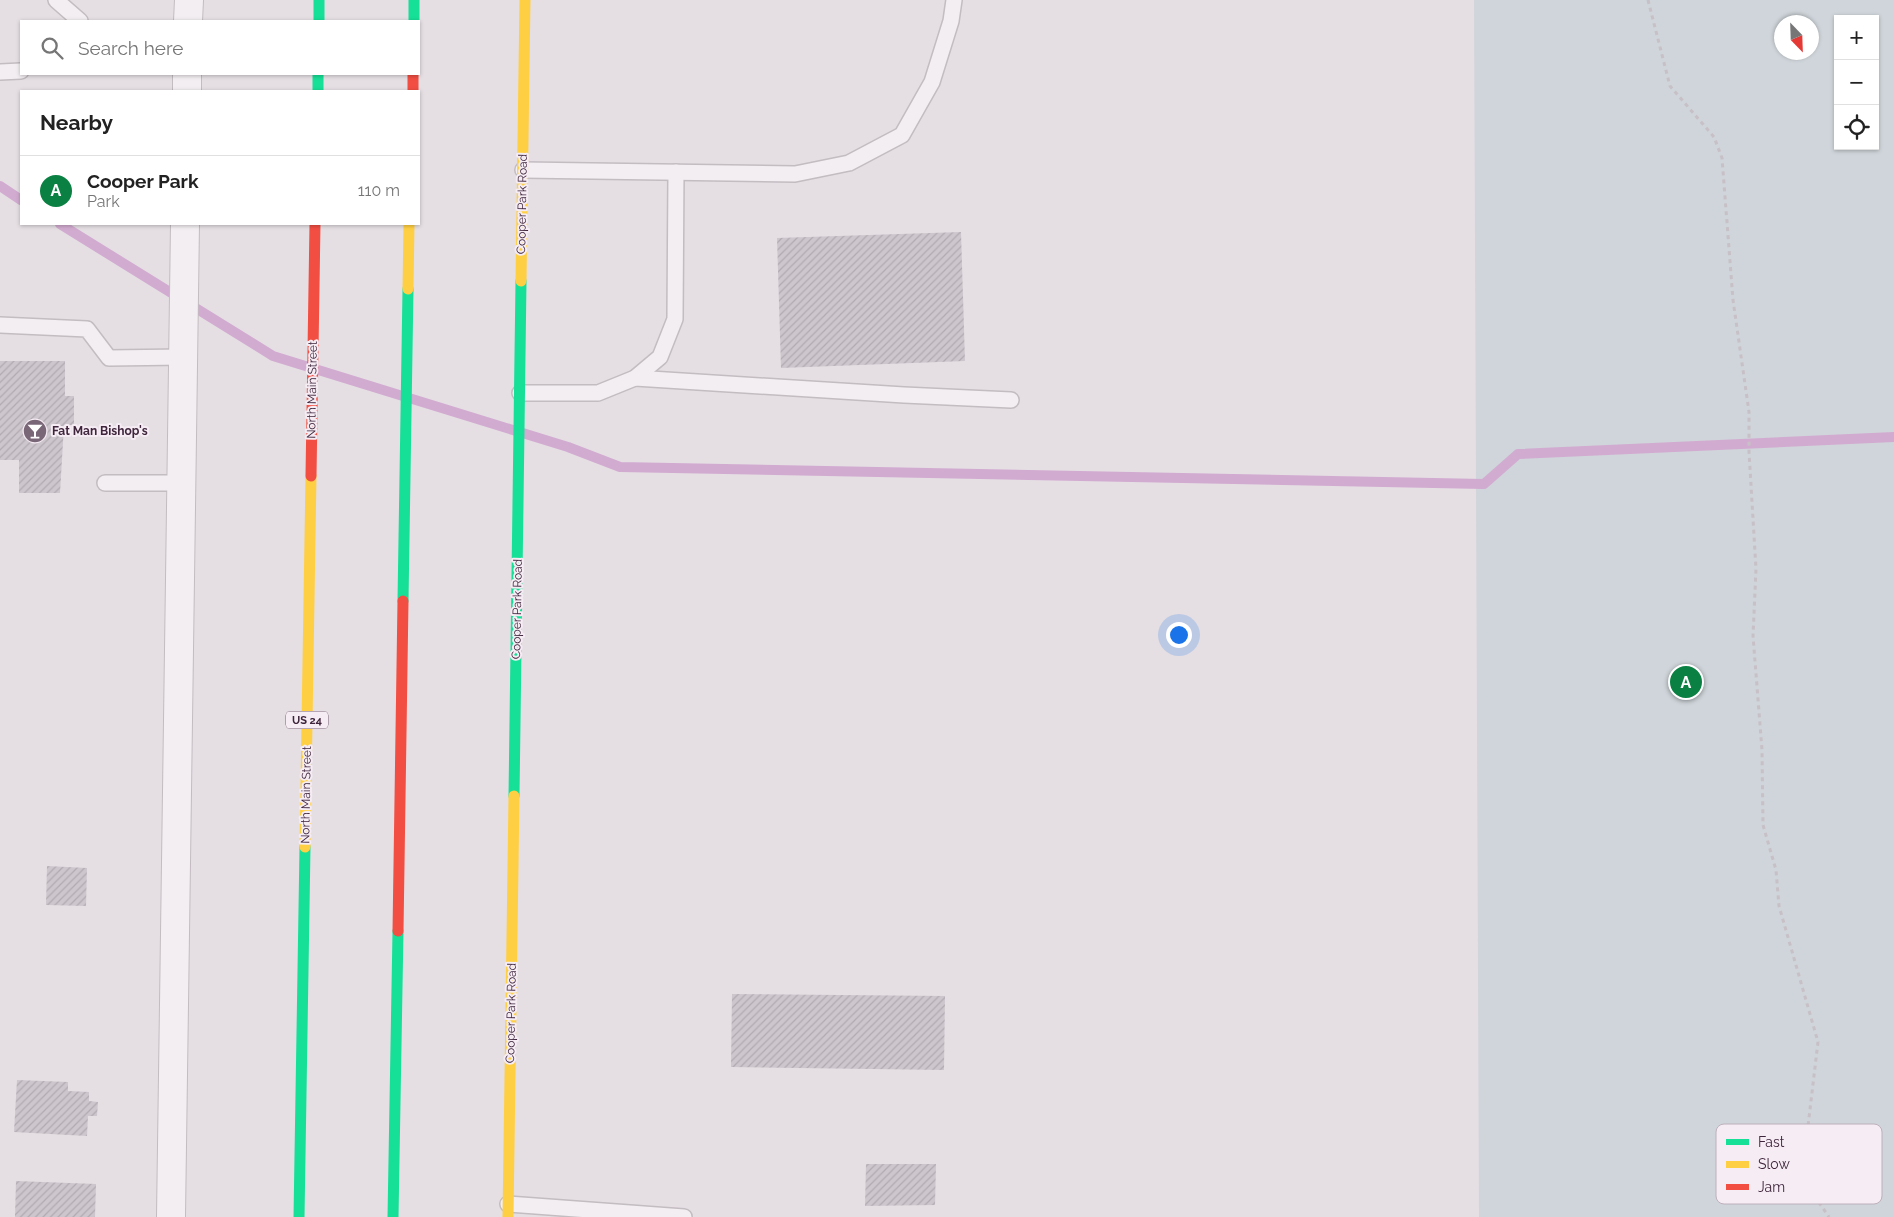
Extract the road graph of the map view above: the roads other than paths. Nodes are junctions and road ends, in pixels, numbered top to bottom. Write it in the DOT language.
graph roads {
  1 [pos="56,0"];
  2 [pos="189,0"];
  3 [pos="319,0"];
  4 [pos="414,0"];
  5 [pos="525,0"];
  6 [pos="954,0"];
  7 [pos="79,20"];
  8 [pos="188,20"];
  9 [pos="319,20"];
  10 [pos="414,20"];
  11 [pos="20,71"];
  12 [pos="0,72"];
  13 [pos="188,75"];
  14 [pos="318,75"];
  15 [pos="413,75"];
  16 [pos="187,90"];
  17 [pos="318,90"];
  18 [pos="413,90"];
  19 [pos="523,170"];
  20 [pos="676,172"];
  21 [pos="185,225"];
  22 [pos="315,225"];
  23 [pos="409,225"];
  24 [pos="0,325"];
  25 [pos="183,357"];
  26 [pos="635,378"];
  27 [pos="520,393"];
  28 [pos="1011,400"];
  29 [pos="105,483"];
  30 [pos="181,483"];
  31 [pos="397,1026"];
  32 [pos="508,1210"];
  33 [pos="171,1217"];
  34 [pos="298,1217"];
  35 [pos="384,1217"];
  36 [pos="393,1217"];
  37 [pos="684,1217"];
  1 -- 7 [label="lane"];
  2 -- 8 [label="street"];
  3 -- 9 [label="main road"];
  4 -- 10 [label="main road"];
  5 -- 19 [label="main road, Cooper Park Road"];
  6 -- 20 [label="lane"];
  11 -- 12 [label="lane"];
  13 -- 16 [label="street"];
  14 -- 17 [label="main road"];
  15 -- 18 [label="main road"];
  19 -- 20 [label="lane"];
  19 -- 27 [label="main road, Cooper Park Road"];
  20 -- 26 [label="lane"];
  21 -- 25 [label="street"];
  22 -- 34 [label="main road, North Main Street / US 24"];
  23 -- 31 [label="main road"];
  24 -- 25 [label="lane"];
  25 -- 30 [label="street"];
  26 -- 27 [label="lane"];
  26 -- 28 [label="lane"];
  27 -- 32 [label="main road, Cooper Park Road"];
  29 -- 30 [label="lane"];
  30 -- 33 [label="street"];
  31 -- 35 [label="main road"];
  31 -- 36 [label="main road"];
  32 -- 37 [label="lane"];
}
